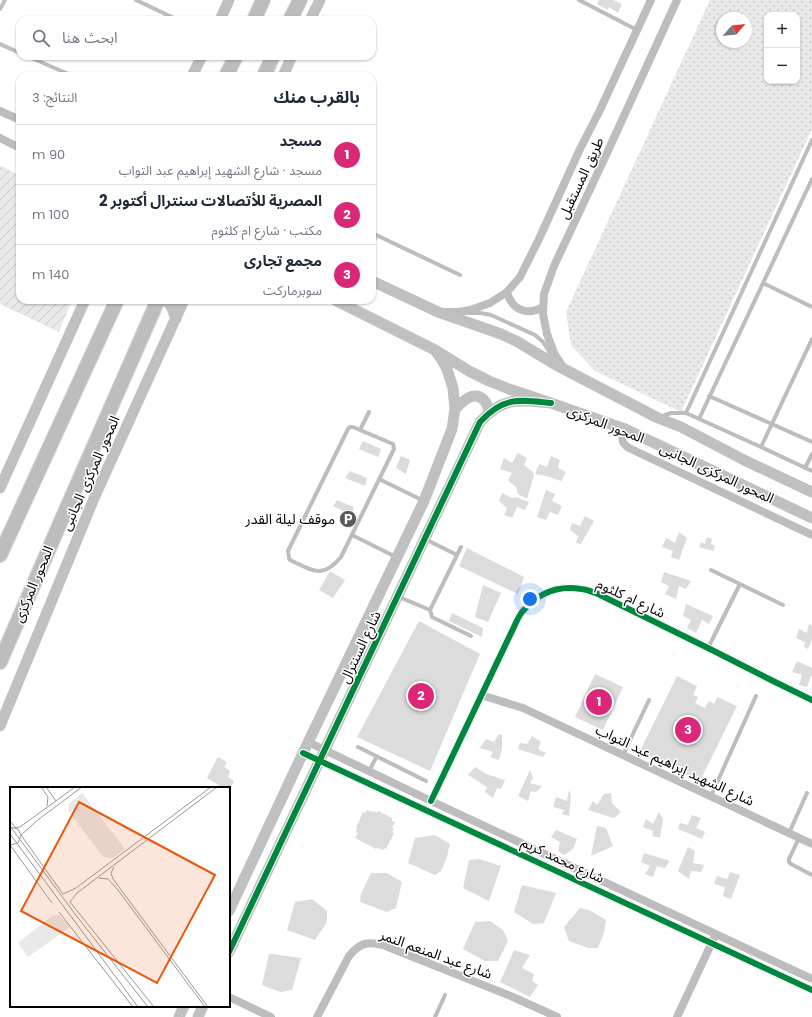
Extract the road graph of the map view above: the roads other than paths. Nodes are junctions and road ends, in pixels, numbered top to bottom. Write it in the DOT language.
graph roads {
  1 [pos="5,0"];
  2 [pos="136,0"];
  3 [pos="230,0"];
  4 [pos="264,0"];
  5 [pos="300,0"];
  6 [pos="320,0"];
  7 [pos="579,0"];
  8 [pos="651,0"];
  9 [pos="677,0"];
  10 [pos="0,9"];
  11 [pos="170,16"];
  12 [pos="222,16"];
  13 [pos="256,16"];
  14 [pos="292,16"];
  15 [pos="312,16"];
  16 [pos="638,30"];
  17 [pos="0,44"];
  18 [pos="16,51"];
  19 [pos="37,60"];
  20 [pos="201,60"];
  21 [pos="234,60"];
  22 [pos="271,60"];
  23 [pos="290,60"];
  24 [pos="64,72"];
  25 [pos="197,72"];
  26 [pos="228,72"];
  27 [pos="266,72"];
  28 [pos="284,72"];
  29 [pos="0,111"];
  30 [pos="16,118"];
  31 [pos="0,138"];
  32 [pos="812,140"];
  33 [pos="16,146"];
  34 [pos="812,179"];
  35 [pos="807,190"];
  36 [pos="812,192"];
  37 [pos="376,235"];
  38 [pos="460,275"];
  39 [pos="376,283"];
  40 [pos="763,283"];
  41 [pos="507,292"];
  42 [pos="83,304"];
  43 [pos="115,304"];
  44 [pos="156,304"];
  45 [pos="169,304"];
  46 [pos="182,304"];
  47 [pos="343,304"];
  48 [pos="543,307"];
  49 [pos="812,307"];
  50 [pos="438,312"];
  51 [pos="176,319"];
  52 [pos="812,340"];
  53 [pos="435,350"];
  54 [pos="560,367"];
  55 [pos="709,396"];
  56 [pos="551,403"];
  57 [pos="455,409"];
  58 [pos="369,412"];
  59 [pos="489,413"];
  60 [pos="686,413"];
  61 [pos="658,418"];
  62 [pos="699,419"];
  63 [pos="772,423"];
  64 [pos="625,429"];
  65 [pos="360,430"];
  66 [pos="812,442"];
  67 [pos="761,446"];
  68 [pos="812,454"];
  69 [pos="805,468"];
  70 [pos="812,471"];
  71 [pos="380,479"];
  72 [pos="0,488"];
  73 [pos="812,492"];
  74 [pos="424,501"];
  75 [pos="812,518"];
  76 [pos="352,535"];
  77 [pos="812,535"];
  78 [pos="424,539"];
  79 [pos="461,547"];
  80 [pos="0,555"];
  81 [pos="457,555"];
  82 [pos="397,558"];
  83 [pos="711,570"];
  84 [pos="740,584"];
  85 [pos="398,596"];
  86 [pos="783,605"];
  87 [pos="430,610"];
  88 [pos="472,636"];
  89 [pos="708,648"];
  90 [pos="0,662"];
  91 [pos="481,695"];
  92 [pos="756,696"];
  93 [pos="649,700"];
  94 [pos="812,700"];
  95 [pos="0,726"];
  96 [pos="306,748"];
  97 [pos="358,748"];
  98 [pos="322,755"];
  99 [pos="623,755"];
  100 [pos="376,756"];
  101 [pos="369,772"];
  102 [pos="426,781"];
  103 [pos="807,793"];
  104 [pos="711,796"];
  105 [pos="431,801"];
  106 [pos="789,833"];
  107 [pos="799,838"];
  108 [pos="812,844"];
  109 [pos="812,874"];
  110 [pos="230,909"];
  111 [pos="716,934"];
  112 [pos="712,943"];
  113 [pos="230,950"];
  114 [pos="812,979"];
  115 [pos="812,990"];
  116 [pos="445,995"];
  117 [pos="230,997"];
  118 [pos="184,1007"];
  119 [pos="203,1007"];
  120 [pos="179,1017"];
  121 [pos="198,1017"];
  122 [pos="271,1017"];
  123 [pos="317,1017"];
  124 [pos="435,1017"];
  125 [pos="557,1017"];
  126 [pos="677,1017"];
  1 -- 10 [label="lane"];
  2 -- 11 [label="lane"];
  3 -- 12 [label="main road"];
  4 -- 13 [label="highway"];
  5 -- 14 [label="highway"];
  6 -- 15 [label="main road"];
  7 -- 16 [label="lane"];
  8 -- 16 [label="street, طريق المستقبل"];
  9 -- 48 [label="street, طريق المستقبل"];
  16 -- 41 [label="street, طريق المستقبل"];
  17 -- 18 [label="lane"];
  19 -- 24 [label="lane"];
  20 -- 25 [label="main road"];
  21 -- 26 [label="highway"];
  22 -- 27 [label="highway"];
  23 -- 28 [label="main road"];
  29 -- 30 [label="street"];
  31 -- 33 [label="street"];
  32 -- 60 [label="lane"];
  34 -- 35 [label="lane"];
  35 -- 36 [label="lane"];
  35 -- 40 [label="lane"];
  37 -- 38 [label="lane"];
  39 -- 50 [label="main road, المحور المركزى"];
  40 -- 49 [label="lane"];
  40 -- 55 [label="lane"];
  41 -- 48 [label="street"];
  41 -- 50 [label="street, طريق المستقبل"];
  42 -- 72 [label="main road"];
  43 -- 80 [label="highway"];
  44 -- 90 [label="highway, المحور المركزى"];
  45 -- 51 [label="main road"];
  46 -- 51 [label="main road, المحور المركزى الجانبى"];
  47 -- 53 [label="main road, المحور المركزى"];
  48 -- 54 [label="street, طريق المستقبل"];
  50 -- 54 [label="main road, المحور المركزى"];
  51 -- 95 [label="main road, المحور المركزى الجانبى"];
  52 -- 63 [label="lane"];
  53 -- 56 [label="main road, المحور المركزى"];
  53 -- 57 [label="main road, شارع السنترال"];
  54 -- 61 [label="main road, المحور المركزى"];
  55 -- 62 [label="lane"];
  55 -- 63 [label="lane"];
  56 -- 59 [label="main road, شارع السنترال"];
  56 -- 64 [label="main road, المحور المركزى"];
  57 -- 59 [label="main road"];
  57 -- 74 [label="main road, شارع السنترال"];
  58 -- 65 [label="lane"];
  59 -- 78 [label="main road, شارع السنترال"];
  60 -- 61 [label="lane"];
  60 -- 62 [label="lane"];
  61 -- 73 [label="main road, المحور المركزى"];
  62 -- 67 [label="lane"];
  63 -- 66 [label="lane"];
  63 -- 67 [label="lane"];
  64 -- 75 [label="main road, المحور المركزى"];
  64 -- 77 [label="street, المحور المركزى الجانبى"];
  65 -- 71 [label="lane"];
  65 -- 76 [label="lane"];
  67 -- 69 [label="lane"];
  68 -- 69 [label="lane"];
  69 -- 70 [label="lane"];
  71 -- 74 [label="lane"];
  71 -- 76 [label="lane"];
  74 -- 82 [label="main road, شارع السنترال"];
  76 -- 82 [label="lane"];
  78 -- 81 [label="lane"];
  78 -- 85 [label="main road, شارع السنترال"];
  79 -- 81 [label="lane"];
  81 -- 87 [label="lane"];
  82 -- 96 [label="main road, شارع السنترال"];
  83 -- 84 [label="lane"];
  84 -- 86 [label="lane"];
  84 -- 89 [label="lane"];
  85 -- 87 [label="lane"];
  85 -- 98 [label="main road, شارع السنترال"];
  87 -- 88 [label="lane"];
  89 -- 91 [label="street, شارع ام كلثوم"];
  89 -- 94 [label="street, شارع ام كلثوم"];
  91 -- 99 [label="street, شارع الشهيد إبراهيم عبد التواب"];
  91 -- 105 [label="street, شارع ام كلثوم"];
  92 -- 104 [label="lane"];
  93 -- 99 [label="lane"];
  96 -- 98 [label="street, شارع محمد كريم"];
  96 -- 110 [label="main road, شارع السنترال"];
  97 -- 100 [label="lane"];
  98 -- 101 [label="street, شارع محمد كريم"];
  98 -- 112 [label="street, شارع محمد كريم"];
  98 -- 113 [label="main road, شارع السنترال"];
  99 -- 104 [label="street, شارع الشهيد إبراهيم عبد التواب"];
  100 -- 101 [label="lane"];
  100 -- 102 [label="lane"];
  101 -- 105 [label="street, شارع محمد كريم"];
  103 -- 106 [label="lane"];
  104 -- 106 [label="street, شارع الشهيد إبراهيم عبد التواب"];
  105 -- 111 [label="street, شارع محمد كريم"];
  106 -- 107 [label="street, شارع الشهيد إبراهيم عبد التواب"];
  107 -- 108 [label="street, شارع الشهيد إبراهيم عبد التواب"];
  107 -- 109 [label="lane"];
  111 -- 112 [label="street"];
  111 -- 114 [label="street, شارع محمد كريم"];
  112 -- 115 [label="street, شارع محمد كريم"];
  112 -- 126 [label="street"];
  116 -- 124 [label="lane"];
  117 -- 122 [label="street"];
  118 -- 120 [label="main road"];
  119 -- 121 [label="main road"];
  123 -- 125 [label="street, شارع عبد المنعم النمر"];
}
